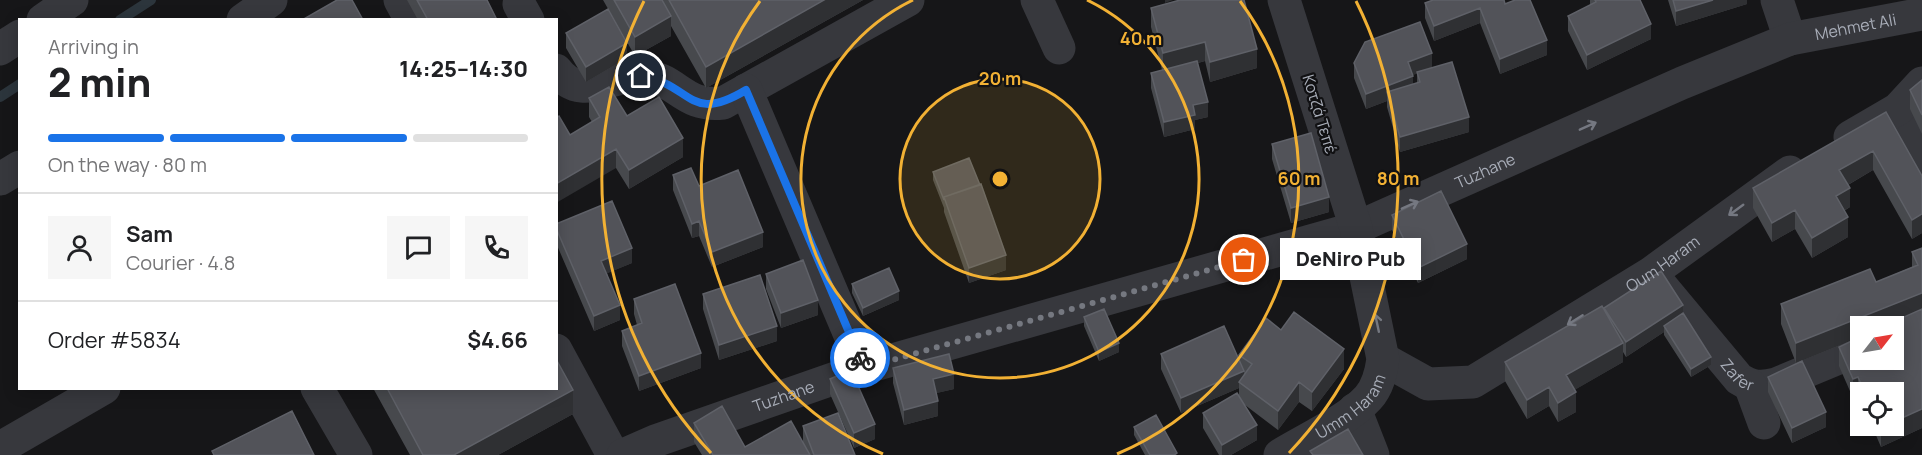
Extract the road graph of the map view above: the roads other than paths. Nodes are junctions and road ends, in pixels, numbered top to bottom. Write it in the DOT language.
graph roads {
  1 [pos="72,0"];
  2 [pos="271,0"];
  3 [pos="400,0"];
  4 [pos="908,0"];
  5 [pos="1037,0"];
  6 [pos="1284,0"];
  7 [pos="1777,0"];
  8 [pos="1922,14"];
  9 [pos="46,18"];
  10 [pos="246,18"];
  11 [pos="410,18"];
  12 [pos="18,37"];
  13 [pos="1790,39"];
  14 [pos="1059,48"];
  15 [pos="0,49"];
  16 [pos="1922,83"];
  17 [pos="564,86"];
  18 [pos="746,90"];
  19 [pos="1898,109"];
  20 [pos="1922,160"];
  21 [pos="18,168"];
  22 [pos="0,179"];
  23 [pos="1356,228"];
  24 [pos="1651,273"];
  25 [pos="1850,353"];
  26 [pos="558,354"];
  27 [pos="1383,358"];
  28 [pos="864,368"];
  29 [pos="1750,386"];
  30 [pos="101,390"];
  31 [pos="318,390"];
  32 [pos="1355,409"];
  33 [pos="1764,423"];
  34 [pos="0,448"];
  35 [pos="659,448"];
  36 [pos="356,455"];
  37 [pos="613,455"];
  38 [pos="623,455"];
  39 [pos="1280,455"];
  40 [pos="1373,455"];
  1 -- 9 [label="street"];
  2 -- 10 [label="street"];
  3 -- 11 [label="street"];
  4 -- 18 [label="street"];
  5 -- 14 [label="street"];
  6 -- 23 [label="street, Κοτζά Τεπέ"];
  7 -- 13 [label="street"];
  8 -- 13 [label="street, Mehmet Ali"];
  12 -- 15 [label="street"];
  23 -- 13 [label="street, Tuzhane, one-way"];
  16 -- 19 [label="street, Oum Haram"];
  17 -- 18 [label="street"];
  18 -- 28 [label="street"];
  19 -- 20 [label="street"];
  19 -- 24 [label="street, Oum Haram, one-way"];
  21 -- 22 [label="street"];
  27 -- 23 [label="street, Umm Haram, one-way"];
  23 -- 28 [label="street, Tuzhane"];
  24 -- 27 [label="street, Oum Haram, one-way"];
  24 -- 29 [label="street, Zafer"];
  25 -- 29 [label="street, Zafer"];
  26 -- 37 [label="street"];
  27 -- 32 [label="street, Umm Haram"];
  28 -- 35 [label="street, Tuzhane"];
  29 -- 33 [label="street"];
  30 -- 34 [label="street"];
  31 -- 36 [label="street"];
  32 -- 39 [label="street, Umm Haram"];
  32 -- 40 [label="street"];
  35 -- 38 [label="street, Tuzhane"];
}
